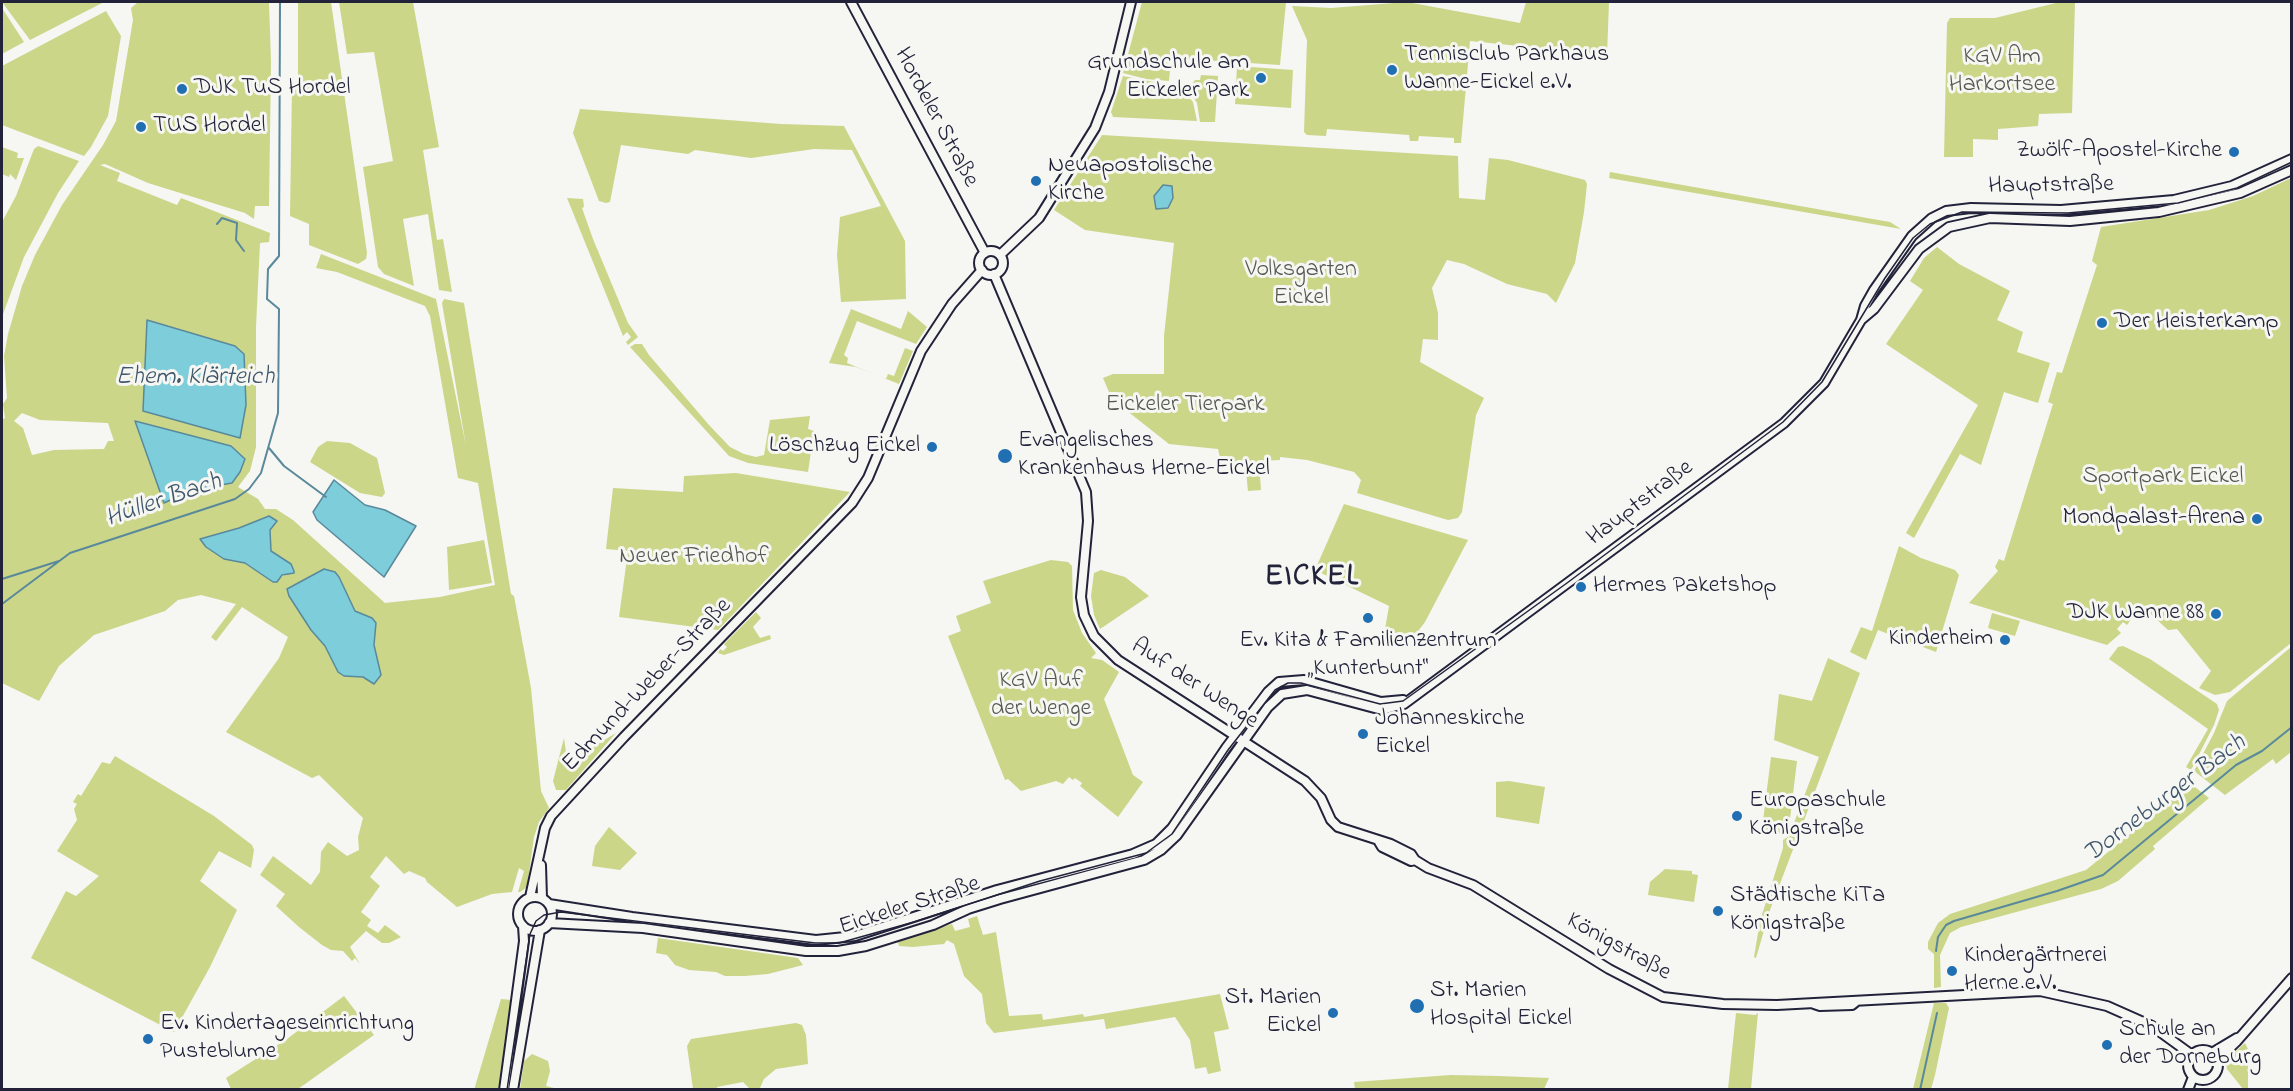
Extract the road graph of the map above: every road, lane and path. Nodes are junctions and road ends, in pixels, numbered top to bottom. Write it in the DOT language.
graph roads {
  1 [pos="851,2"];
  2 [pos="1131,2"];
  3 [pos="2292,159"];
  4 [pos="2292,170"];
  5 [pos="985,253"];
  6 [pos="1000,255"];
  7 [pos="982,270"];
  8 [pos="994,274"];
  9 [pos="1861,320"];
  10 [pos="1390,706"];
  11 [pos="1235,736"];
  12 [pos="1245,742"];
  13 [pos="1331,820"];
  14 [pos="1165,842"];
  15 [pos="540,860"];
  16 [pos="530,897"];
  17 [pos="542,898"];
  18 [pos="549,904"];
  19 [pos="549,923"];
  20 [pos="523,926"];
  21 [pos="540,930"];
  22 [pos="2292,978"];
  23 [pos="2192,1055"];
  24 [pos="2214,1057"];
  25 [pos="2193,1077"];
  26 [pos="504,1089"];
  27 [pos="513,1089"];
  28 [pos="2188,1089"];
  1 -- 5 [label="street, Hordeler Straße"];
  2 -- 6 [label="street"];
  3 -- 9 [label="street, Hauptstraße"];
  4 -- 9 [label="street, Hauptstraße"];
  5 -- 6 [label="street"];
  5 -- 7 [label="street"];
  6 -- 8 [label="street"];
  7 -- 8 [label="street"];
  7 -- 15 [label="street, Edmund-Weber-Straße"];
  8 -- 11 [label="street, Auf der Wenge"];
  9 -- 10 [label="street, Hauptstraße"];
  10 -- 11 [label="street"];
  10 -- 12 [label="street"];
  11 -- 12 [label="street, Auf der Wenge"];
  11 -- 14 [label="street"];
  12 -- 13 [label="street, Auf der Wenge"];
  12 -- 14 [label="street"];
  13 -- 23 [label="street, Königstraße"];
  14 -- 18 [label="street, Eickeler Straße"];
  14 -- 19 [label="street, Eickeler Straße"];
  15 -- 16 [label="street"];
  15 -- 17 [label="street"];
  16 -- 17 [label="street"];
  16 -- 20 [label="street"];
  17 -- 18 [label="street"];
  18 -- 19 [label="street"];
  19 -- 21 [label="street"];
  20 -- 21 [label="street"];
  20 -- 26 [label="street"];
  21 -- 27 [label="street"];
  22 -- 24 [label="street"];
  23 -- 24 [label="street"];
  23 -- 25 [label="street"];
  24 -- 25 [label="street"];
  25 -- 28 [label="street"];
}
